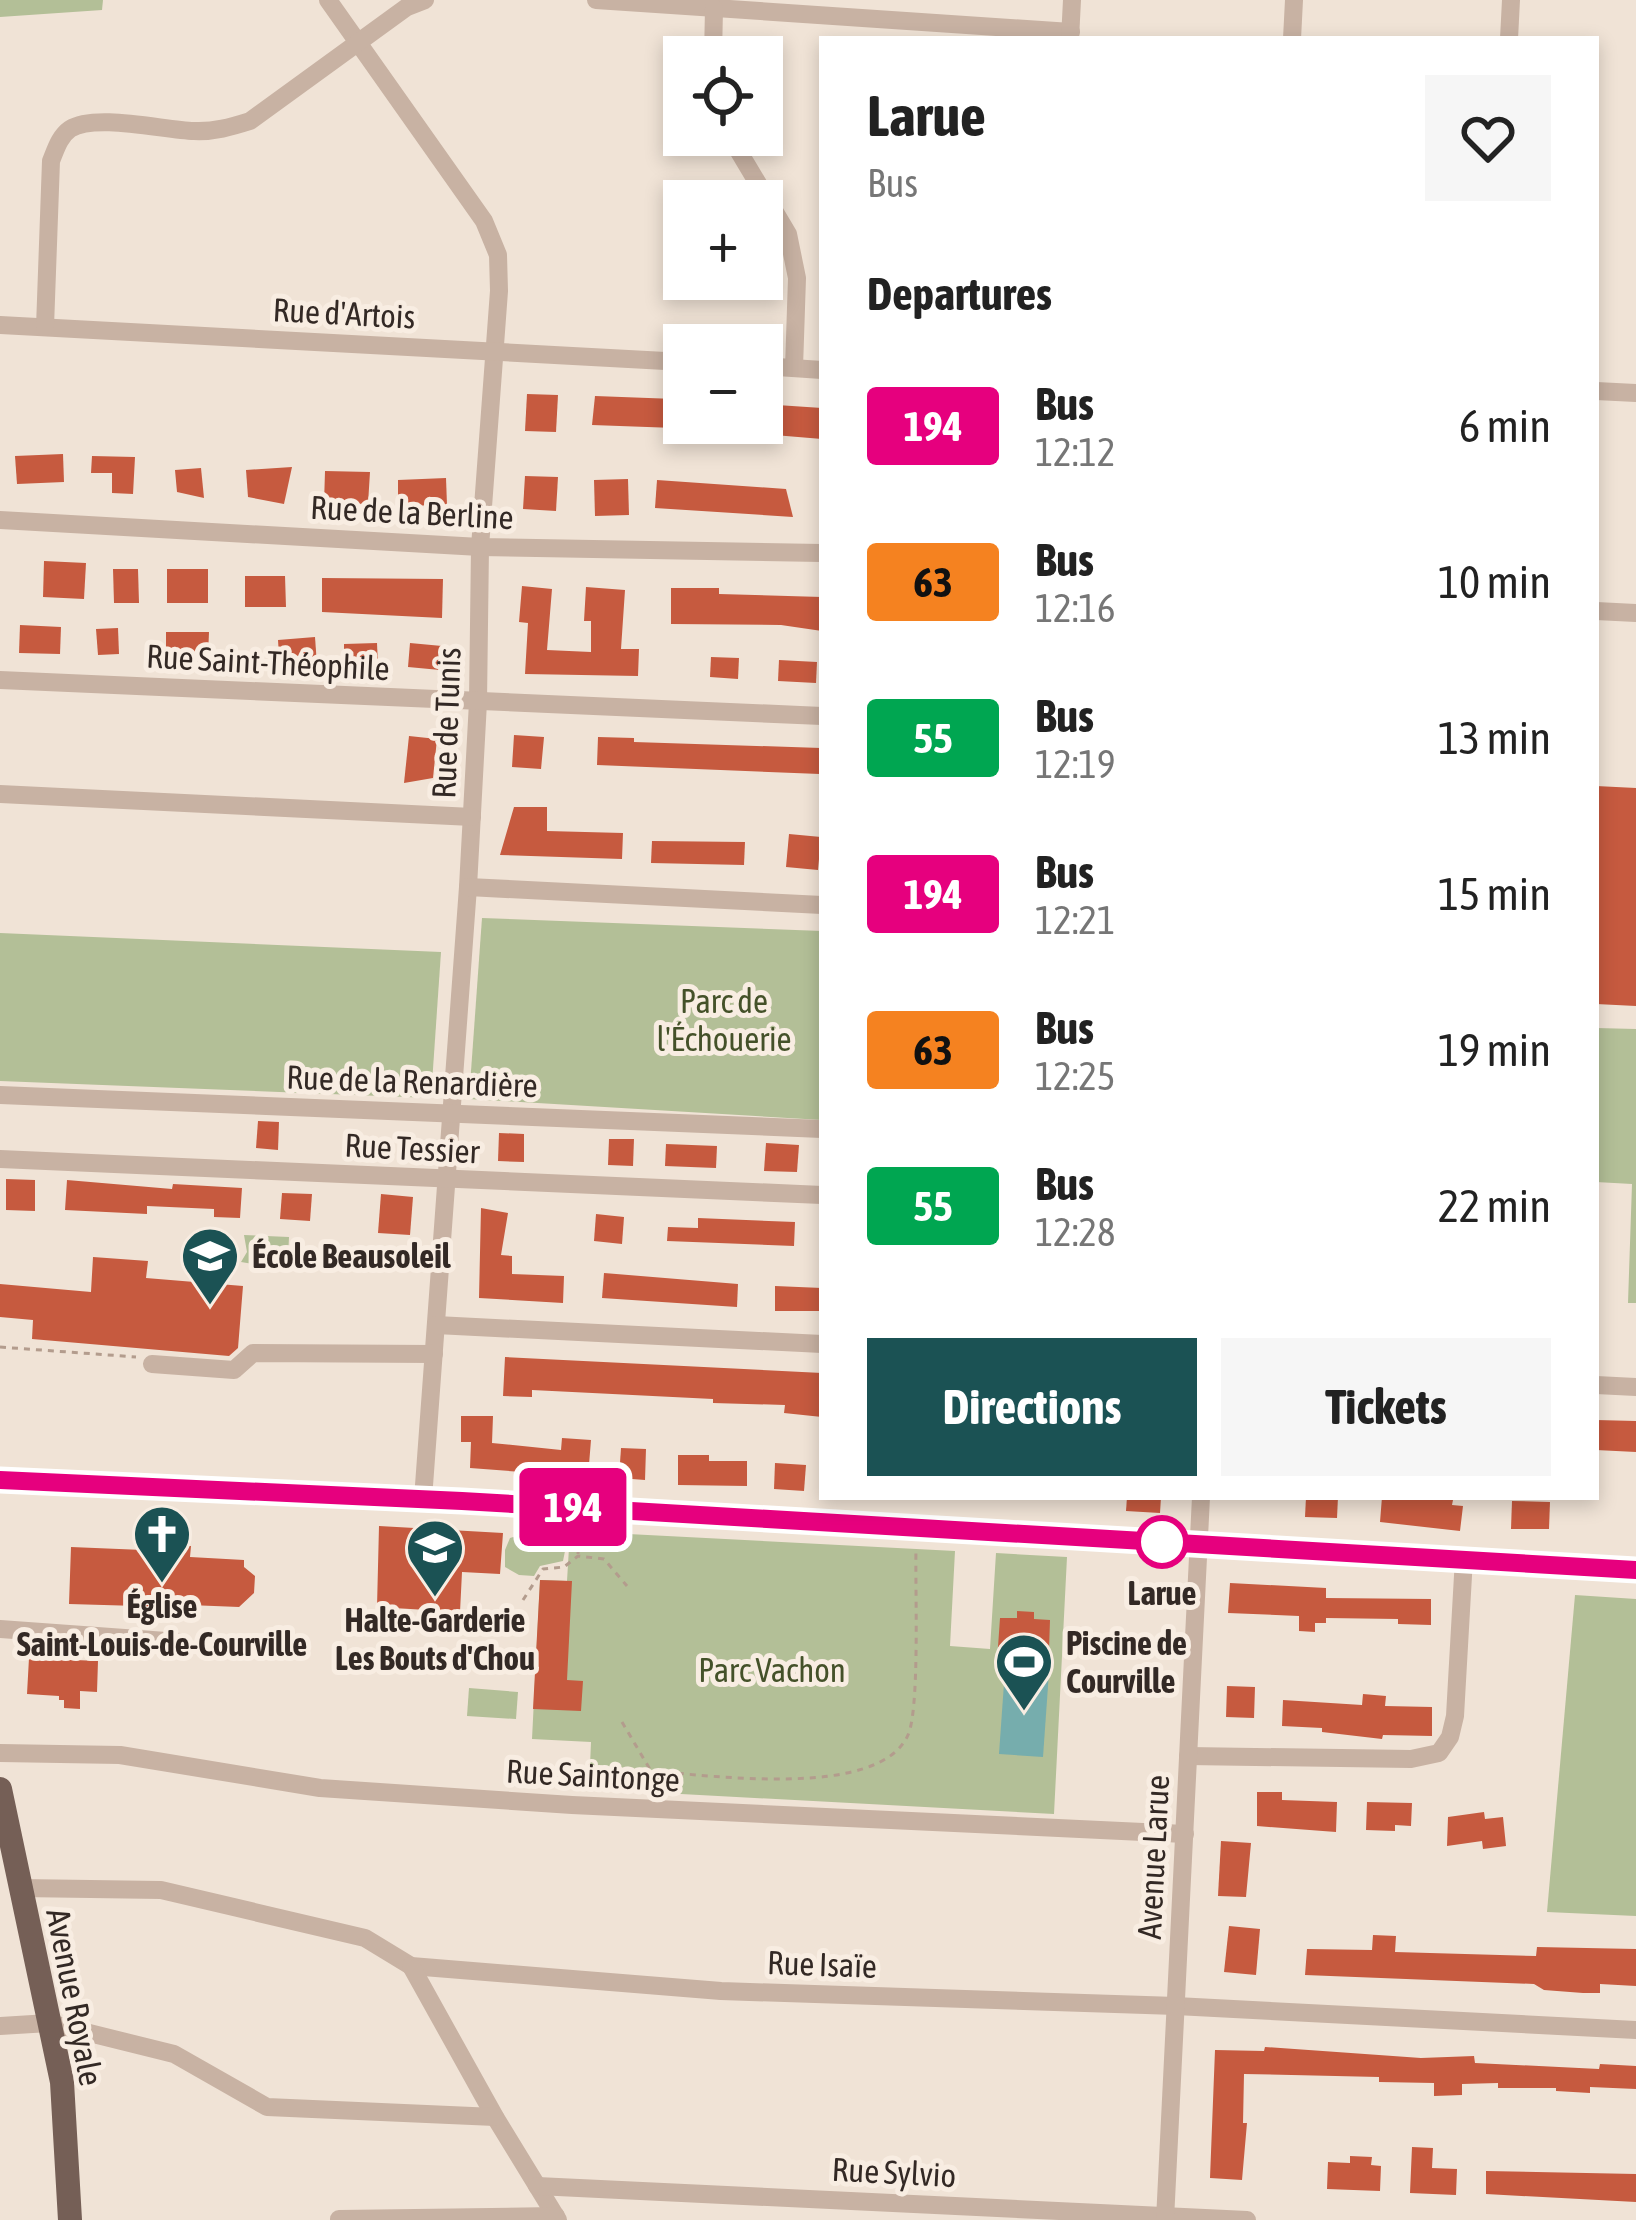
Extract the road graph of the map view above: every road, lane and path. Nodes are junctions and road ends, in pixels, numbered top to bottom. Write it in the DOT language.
graph roads {
  1 [pos="328,0"];
  2 [pos="425,0"];
  3 [pos="596,0"];
  4 [pos="1072,0"];
  5 [pos="1294,0"];
  6 [pos="1511,0"];
  7 [pos="714,8"];
  8 [pos="1070,35"];
  9 [pos="713,36"];
  10 [pos="1292,36"];
  11 [pos="1509,36"];
  12 [pos="362,44"];
  13 [pos="742,156"];
  14 [pos="0,325"];
  15 [pos="45,327"];
  16 [pos="494,351"];
  17 [pos="663,361"];
  18 [pos="783,367"];
  19 [pos="794,368"];
  20 [pos="819,370"];
  21 [pos="1599,391"];
  22 [pos="1636,393"];
  23 [pos="0,520"];
  24 [pos="480,547"];
  25 [pos="819,553"];
  26 [pos="1599,611"];
  27 [pos="1636,613"];
  28 [pos="0,680"];
  29 [pos="478,702"];
  30 [pos="819,716"];
  31 [pos="0,794"];
  32 [pos="472,817"];
  33 [pos="468,886"];
  34 [pos="819,904"];
  35 [pos="0,1095"];
  36 [pos="452,1112"];
  37 [pos="819,1129"];
  38 [pos="0,1159"];
  39 [pos="446,1180"];
  40 [pos="819,1195"];
  41 [pos="436,1325"];
  42 [pos="819,1344"];
  43 [pos="0,1347"];
  44 [pos="434,1354"];
  45 [pos="152,1364"];
  46 [pos="1599,1385"];
  47 [pos="1636,1387"];
  48 [pos="0,1480"];
  49 [pos="423,1499"];
  50 [pos="1202,1500"];
  51 [pos="579,1508"];
  52 [pos="916,1528"];
  53 [pos="1198,1544"];
  54 [pos="578,1556"];
  55 [pos="1464,1558"];
  56 [pos="1636,1570"];
  57 [pos="627,1586"];
  58 [pos="523,1600"];
  59 [pos="0,1629"];
  60 [pos="180,1642"];
  61 [pos="622,1723"];
  62 [pos="0,1753"];
  63 [pos="1188,1756"];
  64 [pos="0,1789"];
  65 [pos="1185,1834"];
  66 [pos="20,1888"];
  67 [pos="411,1966"];
  68 [pos="1176,2006"];
  69 [pos="49,2023"];
  70 [pos="0,2026"];
  71 [pos="1636,2030"];
  72 [pos="495,2117"];
  73 [pos="537,2186"];
  74 [pos="1165,2217"];
  75 [pos="557,2218"];
  76 [pos="339,2219"];
  77 [pos="70,2220"];
  78 [pos="1247,2220"];
  1 -- 12 [label="street, Rue de Tunis"];
  2 -- 12 [label="street"];
  3 -- 7 [label="street"];
  4 -- 8 [label="street"];
  5 -- 10 [label="street"];
  6 -- 11 [label="street"];
  7 -- 8 [label="street"];
  7 -- 9 [label="street"];
  12 -- 15 [label="street"];
  12 -- 16 [label="street, Rue de Tunis"];
  13 -- 19 [label="street"];
  14 -- 15 [label="street, Rue d'Artois"];
  15 -- 16 [label="street, Rue d'Artois"];
  16 -- 17 [label="street, Rue d'Artois"];
  16 -- 24 [label="street, Rue de Tunis"];
  18 -- 19 [label="street"];
  19 -- 20 [label="street"];
  21 -- 22 [label="street"];
  23 -- 24 [label="street, Rue de la Berline"];
  24 -- 25 [label="street, Rue de la Berline"];
  24 -- 29 [label="street, Rue de Tunis"];
  26 -- 27 [label="street"];
  28 -- 29 [label="street, Rue Saint-Théophile"];
  29 -- 30 [label="street, Rue Saint-Théophile"];
  29 -- 32 [label="street, Rue de Tunis"];
  31 -- 32 [label="street"];
  32 -- 33 [label="street, Rue de Tunis"];
  33 -- 34 [label="street"];
  33 -- 36 [label="street, Rue de Tunis"];
  35 -- 36 [label="street, Rue de la Renardière"];
  36 -- 37 [label="street, Rue de la Renardière"];
  36 -- 39 [label="street, Rue de Tunis"];
  38 -- 39 [label="street, Rue Tessier"];
  39 -- 40 [label="street, Rue Tessier"];
  39 -- 41 [label="street, Rue de Tunis"];
  41 -- 42 [label="street"];
  41 -- 44 [label="street, Rue de Tunis"];
  43 -- 45 [label="path"];
  44 -- 45 [label="street"];
  44 -- 49 [label="street, Rue de Tunis"];
  46 -- 47 [label="street"];
  48 -- 49 [label="street"];
  49 -- 51 [label="street"];
  50 -- 53 [label="street, Avenue Larue"];
  51 -- 52 [label="street"];
  51 -- 54 [label="path"];
  52 -- 53 [label="street"];
  52 -- 61 [label="path"];
  53 -- 55 [label="street"];
  53 -- 63 [label="street, Avenue Larue"];
  54 -- 57 [label="path"];
  54 -- 58 [label="path"];
  55 -- 56 [label="street"];
  55 -- 63 [label="street"];
  59 -- 60 [label="street"];
  62 -- 65 [label="street, Rue Saintonge"];
  63 -- 65 [label="street, Avenue Larue"];
  64 -- 66 [label="main road, Avenue Royale"];
  65 -- 68 [label="street, Avenue Larue"];
  66 -- 67 [label="street, Rue Isaïe"];
  66 -- 69 [label="main road, Avenue Royale"];
  67 -- 68 [label="street, Rue Isaïe"];
  67 -- 72 [label="street"];
  68 -- 71 [label="street, Rue Isaïe"];
  68 -- 74 [label="street, Avenue Larue"];
  69 -- 70 [label="street"];
  69 -- 72 [label="street"];
  69 -- 77 [label="main road, Avenue Royale"];
  72 -- 73 [label="street"];
  73 -- 74 [label="street, Rue Sylvio"];
  73 -- 75 [label="street"];
  74 -- 78 [label="street, Rue Sylvio"];
  75 -- 76 [label="street"];
}
